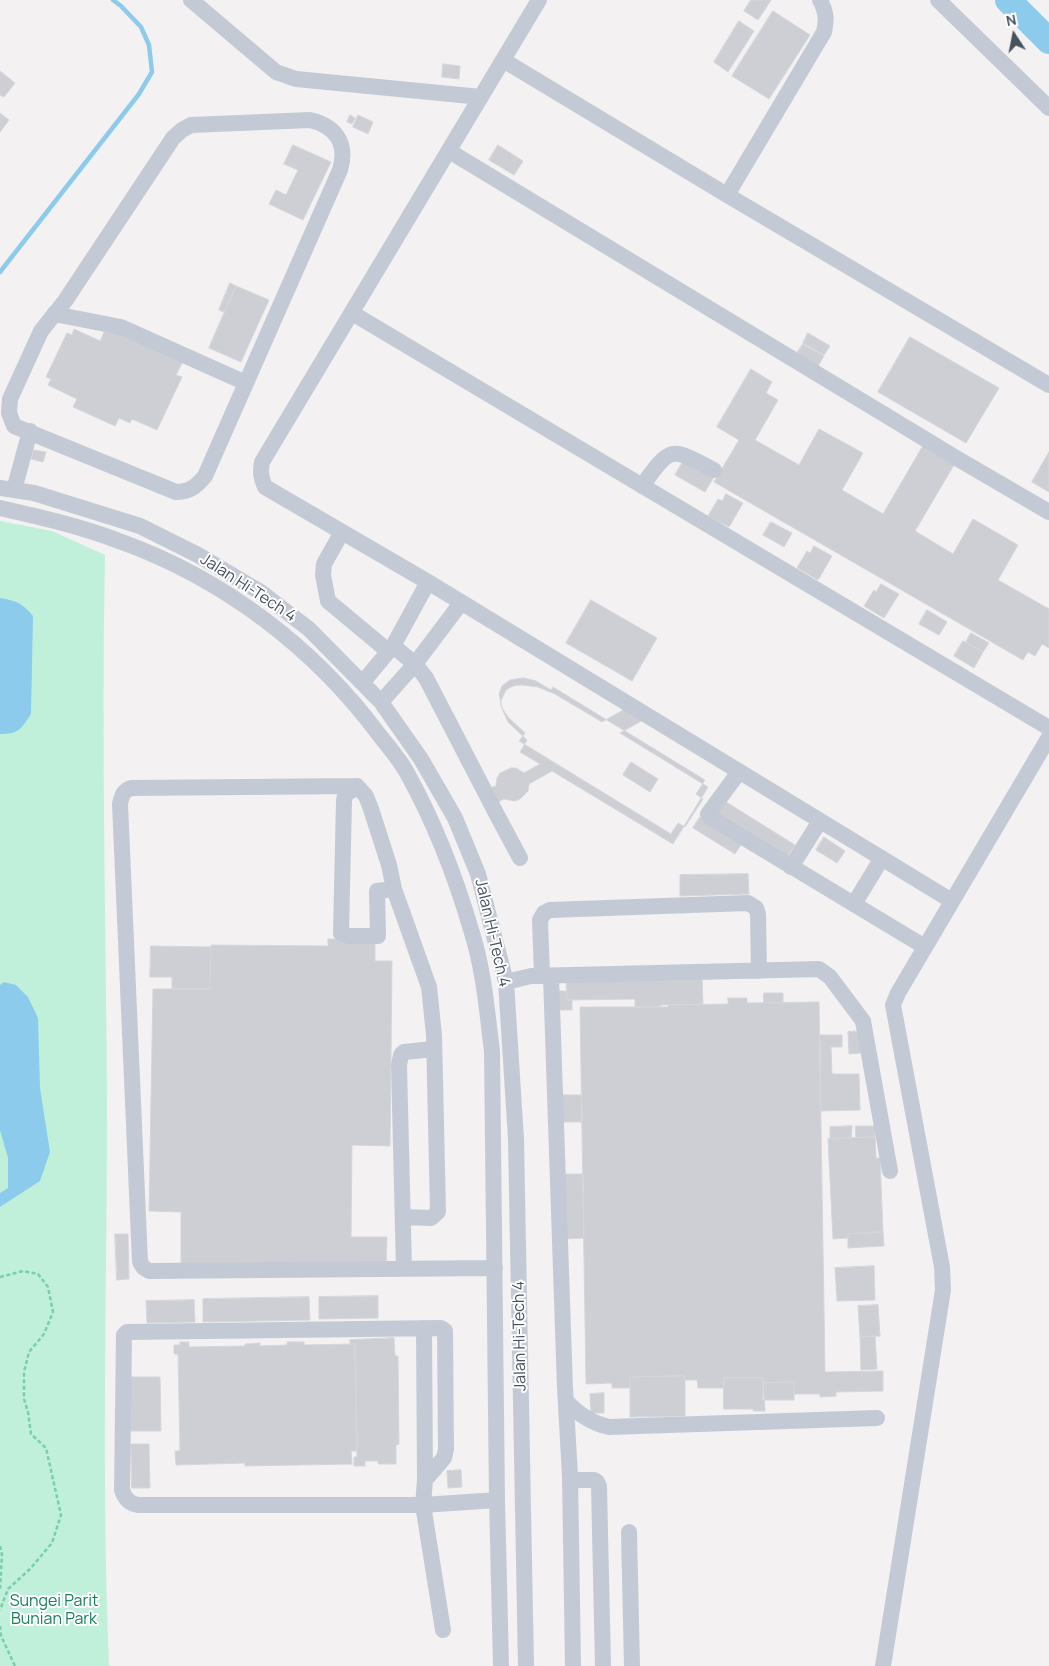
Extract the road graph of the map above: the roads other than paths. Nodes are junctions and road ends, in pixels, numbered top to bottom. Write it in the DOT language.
graph roads {
  1 [pos="191,0"];
  2 [pos="539,0"];
  3 [pos="820,0"];
  4 [pos="938,0"];
  5 [pos="504,60"];
  6 [pos="481,97"];
  7 [pos="1049,108"];
  8 [pos="449,151"];
  9 [pos="727,196"];
  10 [pos="352,313"];
  11 [pos="54,314"];
  12 [pos="246,382"];
  13 [pos="1049,385"];
  14 [pos="30,431"];
  15 [pos="714,470"];
  16 [pos="642,486"];
  17 [pos="7,489"];
  18 [pos="0,508"];
  19 [pos="1049,512"];
  20 [pos="342,532"];
  21 [pos="428,582"];
  22 [pos="461,603"];
  23 [pos="390,648"];
  24 [pos="415,664"];
  25 [pos="363,682"];
  26 [pos="382,702"];
  27 [pos="1049,728"];
  28 [pos="1049,737"];
  29 [pos="739,772"];
  30 [pos="357,786"];
  31 [pos="820,821"];
  32 [pos="520,858"];
  33 [pos="882,858"];
  34 [pos="791,867"];
  35 [pos="394,889"];
  36 [pos="952,901"];
  37 [pos="854,904"];
  38 [pos="925,948"];
  39 [pos="759,971"];
  40 [pos="546,976"];
  41 [pos="506,982"];
  42 [pos="434,1049"];
  43 [pos="890,1172"];
  44 [pos="403,1217"];
  45 [pos="495,1268"];
  46 [pos="404,1269"];
  47 [pos="566,1401"];
  48 [pos="877,1418"];
  49 [pos="570,1480"];
  50 [pos="498,1500"];
  51 [pos="423,1505"];
  52 [pos="629,1532"];
  53 [pos="443,1630"];
  54 [pos="502,1666"];
  55 [pos="526,1666"];
  56 [pos="573,1666"];
  57 [pos="603,1666"];
  58 [pos="632,1666"];
  59 [pos="884,1666"];
  1 -- 6 [label="street"];
  2 -- 5 [label="street"];
  3 -- 9 [label="street"];
  4 -- 7 [label="street"];
  5 -- 6 [label="street"];
  5 -- 9 [label="street"];
  6 -- 8 [label="street"];
  8 -- 10 [label="street"];
  8 -- 19 [label="street"];
  9 -- 13 [label="street"];
  10 -- 16 [label="street"];
  10 -- 20 [label="street"];
  11 -- 12 [label="street"];
  11 -- 12 [label="street"];
  11 -- 14 [label="street"];
  12 -- 14 [label="street"];
  14 -- 17 [label="street"];
  15 -- 16 [label="street"];
  16 -- 27 [label="street"];
  17 -- 25 [label="street, Jalan Hi-Tech 4"];
  18 -- 45 [label="street, Jalan Hi-Tech 4"];
  20 -- 21 [label="street"];
  20 -- 23 [label="street"];
  21 -- 22 [label="street"];
  21 -- 23 [label="street"];
  22 -- 24 [label="street"];
  22 -- 29 [label="street"];
  23 -- 24 [label="street"];
  23 -- 25 [label="street"];
  24 -- 26 [label="street"];
  24 -- 32 [label="street"];
  25 -- 26 [label="street, Jalan Hi-Tech 4"];
  26 -- 41 [label="street, Jalan Hi-Tech 4"];
  28 -- 36 [label="street"];
  29 -- 31 [label="street"];
  29 -- 34 [label="street"];
  30 -- 35 [label="street"];
  30 -- 35 [label="street"];
  30 -- 46 [label="street"];
  31 -- 33 [label="street"];
  31 -- 34 [label="street"];
  33 -- 36 [label="street"];
  33 -- 37 [label="street"];
  34 -- 37 [label="street"];
  35 -- 42 [label="street"];
  36 -- 38 [label="street"];
  37 -- 38 [label="street"];
  38 -- 59 [label="street"];
  39 -- 40 [label="street"];
  39 -- 40 [label="street"];
  39 -- 43 [label="street"];
  40 -- 41 [label="street"];
  40 -- 47 [label="street"];
  41 -- 55 [label="street, Jalan Hi-Tech 4"];
  42 -- 44 [label="street"];
  42 -- 44 [label="street"];
  44 -- 46 [label="street"];
  45 -- 46 [label="street"];
  45 -- 50 [label="street, Jalan Hi-Tech 4"];
  47 -- 48 [label="street"];
  47 -- 49 [label="street"];
  49 -- 56 [label="street"];
  49 -- 57 [label="street"];
  50 -- 51 [label="street"];
  50 -- 54 [label="street, Jalan Hi-Tech 4"];
  51 -- 51 [label="street"];
  51 -- 53 [label="street"];
  52 -- 58 [label="street"];
}
